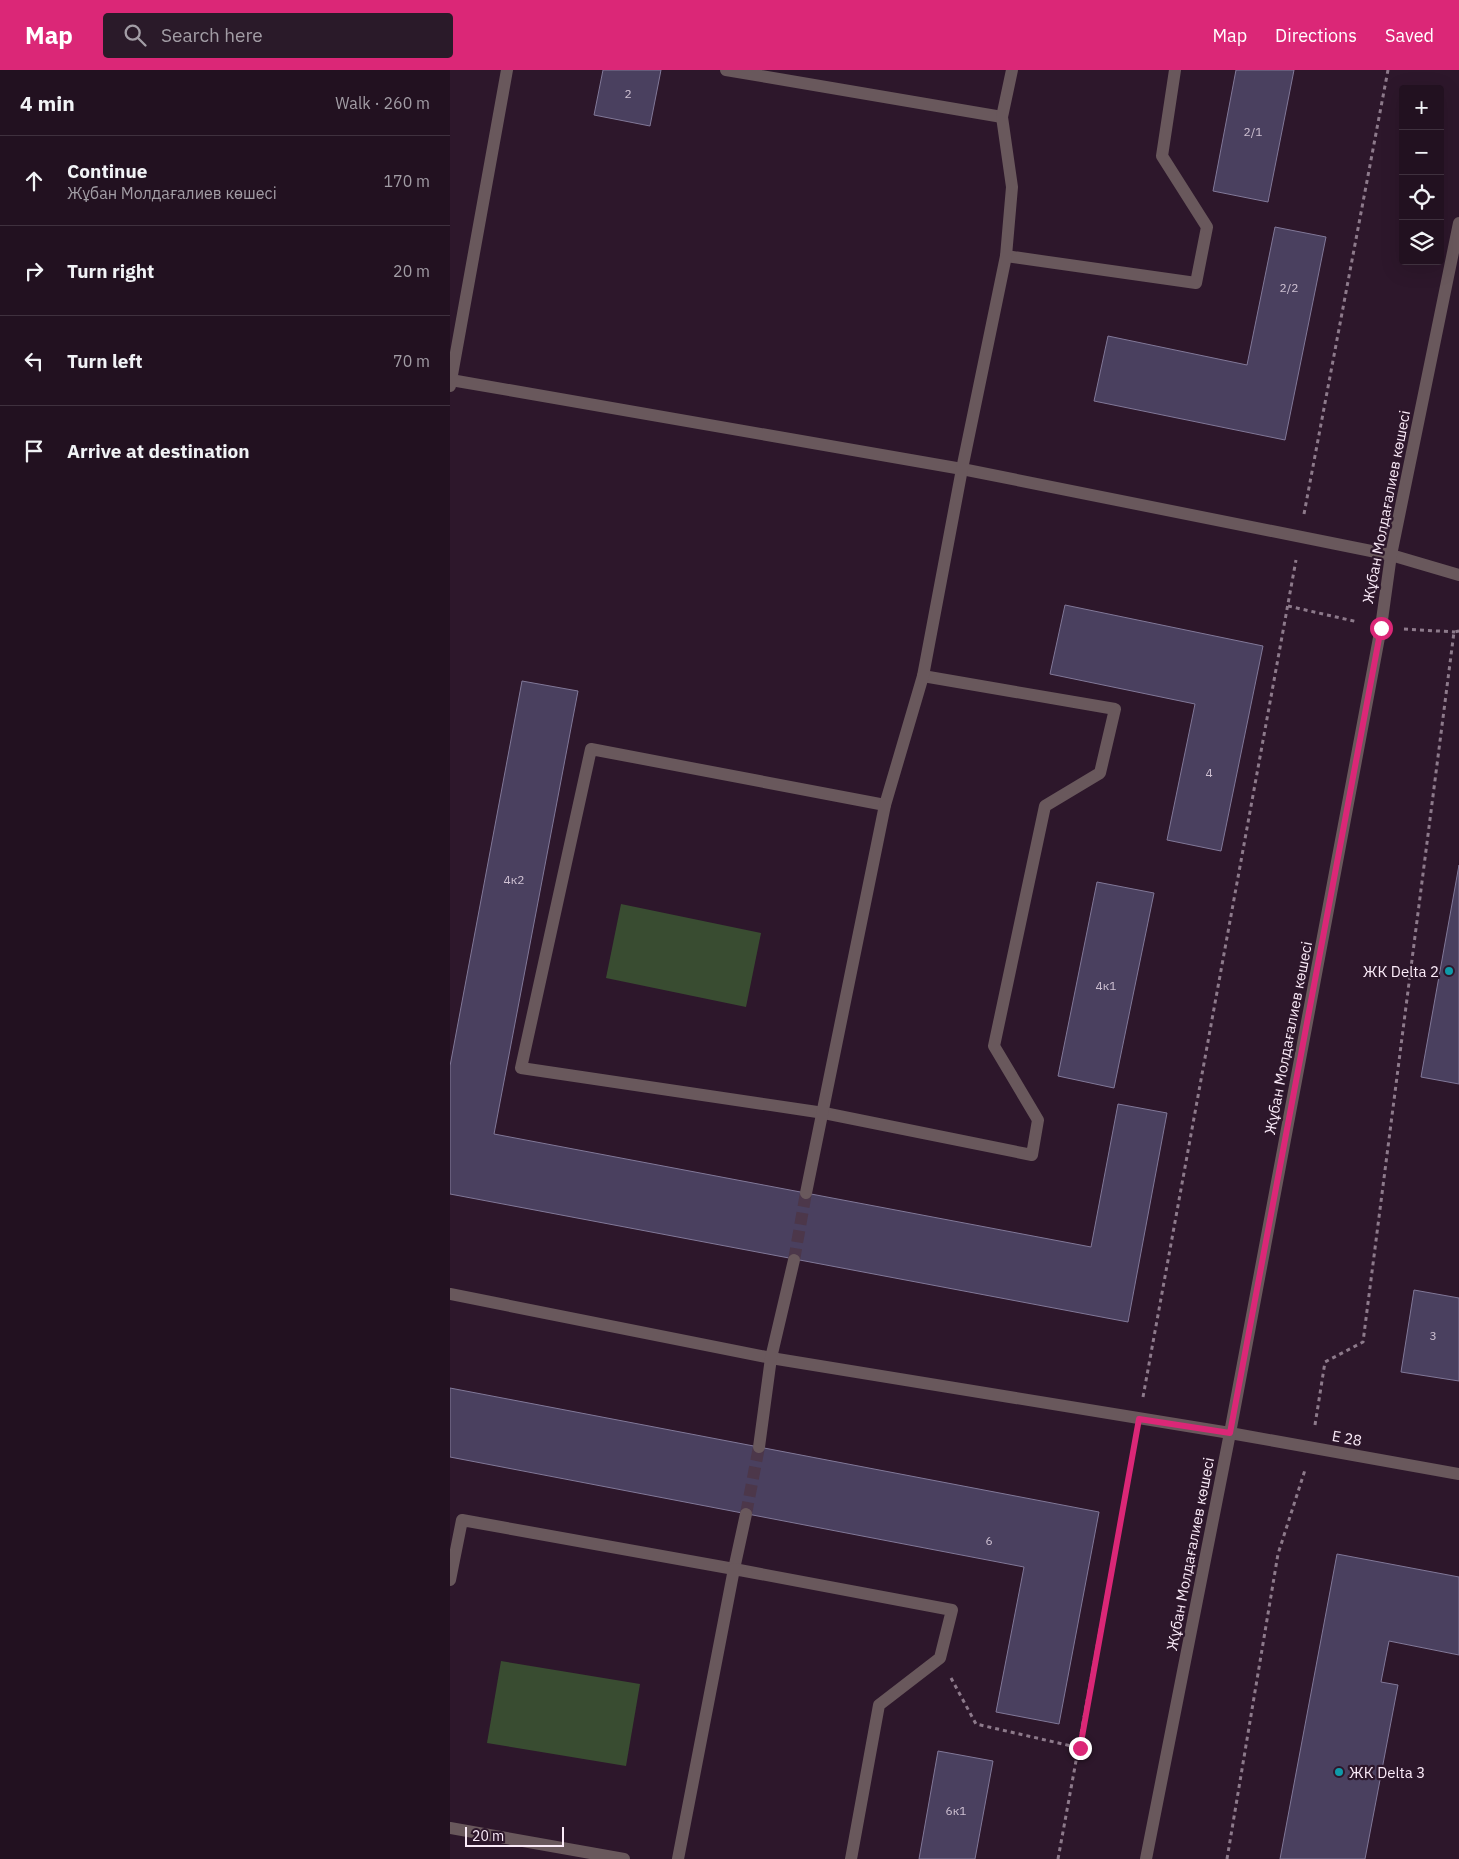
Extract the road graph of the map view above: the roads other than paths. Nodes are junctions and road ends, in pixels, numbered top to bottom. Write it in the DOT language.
graph roads {
  1 [pos="507,70"];
  2 [pos="726,70"];
  3 [pos="1012,70"];
  4 [pos="1175,70"];
  5 [pos="1002,117"];
  6 [pos="1459,223"];
  7 [pos="1006,256"];
  8 [pos="450,383"];
  9 [pos="962,469"];
  10 [pos="1392,555"];
  11 [pos="1459,575"];
  12 [pos="923,676"];
  13 [pos="885,805"];
  14 [pos="824,1113"];
  15 [pos="806,1193"];
  16 [pos="794,1260"];
  17 [pos="450,1294"];
  18 [pos="771,1358"];
  19 [pos="1230,1433"];
  20 [pos="759,1447"];
  21 [pos="1459,1474"];
  22 [pos="746,1514"];
  23 [pos="734,1569"];
  24 [pos="450,1580"];
  25 [pos="450,1828"];
  26 [pos="624,1859"];
  27 [pos="678,1859"];
  28 [pos="851,1859"];
  29 [pos="1146,1859"];
  1 -- 8 [label="street"];
  2 -- 5 [label="street"];
  3 -- 5 [label="street"];
  4 -- 7 [label="street"];
  5 -- 7 [label="street"];
  6 -- 10 [label="street, Жұбан Молдағалиев көшесі"];
  7 -- 9 [label="street"];
  8 -- 9 [label="street"];
  9 -- 10 [label="street"];
  9 -- 12 [label="street"];
  10 -- 11 [label="street"];
  10 -- 19 [label="street, Жұбан Молдағалиев көшесі"];
  12 -- 13 [label="street"];
  12 -- 14 [label="street"];
  13 -- 14 [label="street"];
  13 -- 14 [label="street"];
  14 -- 15 [label="street"];
  16 -- 18 [label="street"];
  17 -- 18 [label="street, E 28"];
  18 -- 19 [label="street, E 28"];
  18 -- 20 [label="street"];
  19 -- 21 [label="street, E 28"];
  19 -- 29 [label="street, Жұбан Молдағалиев көшесі"];
  22 -- 23 [label="street"];
  23 -- 24 [label="street"];
  23 -- 27 [label="street"];
  23 -- 28 [label="street"];
  25 -- 26 [label="street"];
}
